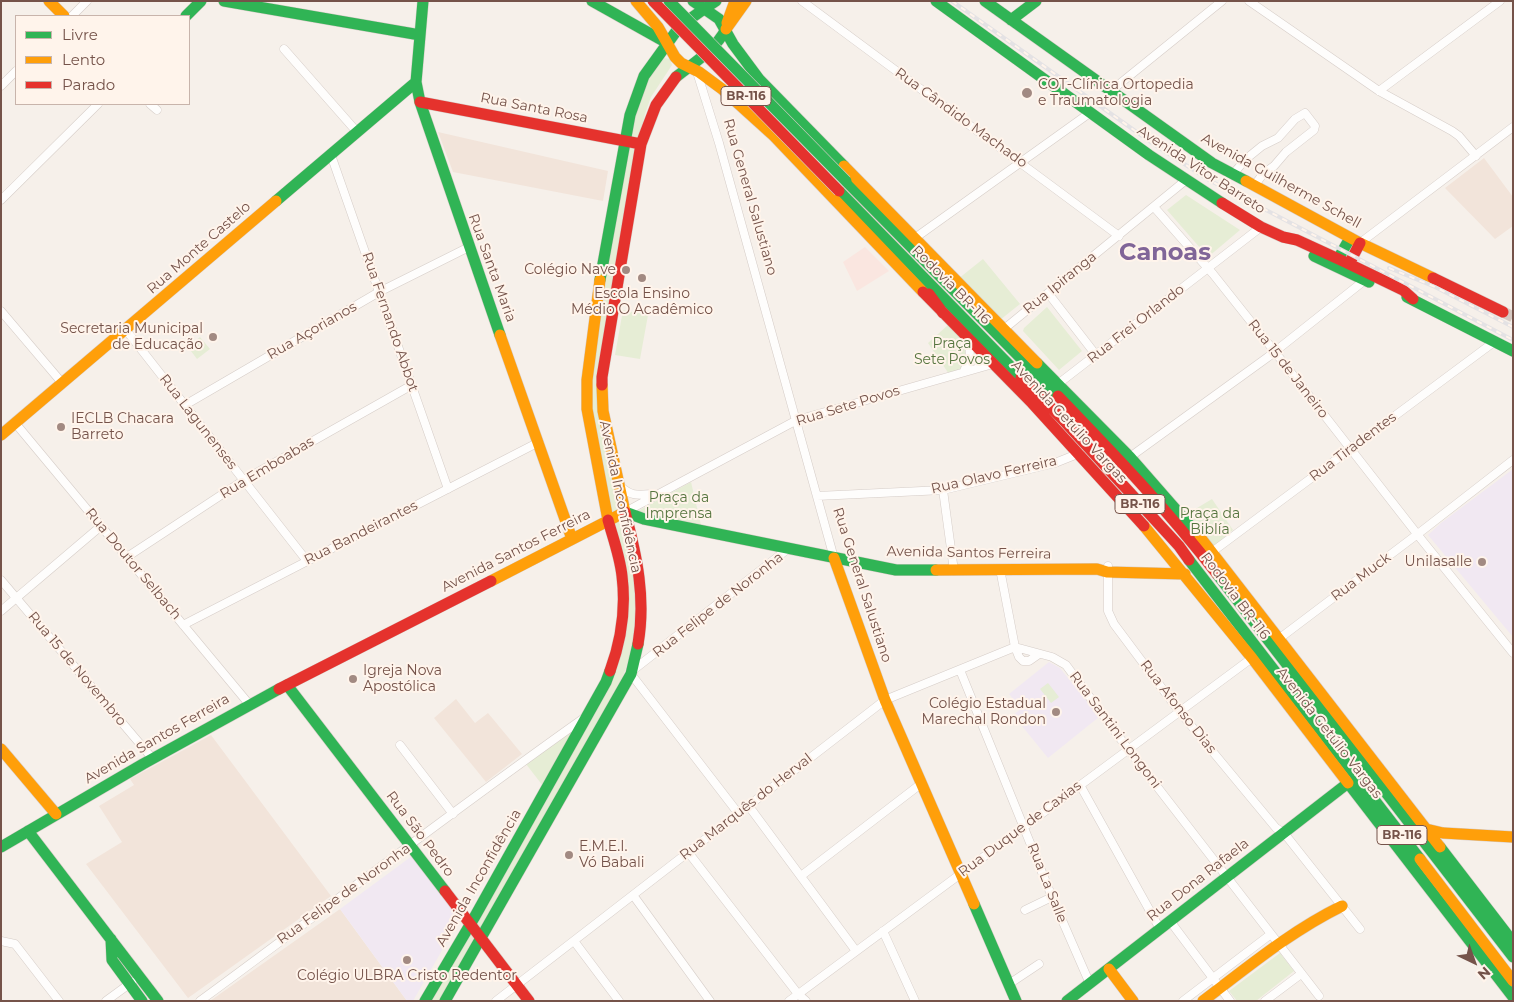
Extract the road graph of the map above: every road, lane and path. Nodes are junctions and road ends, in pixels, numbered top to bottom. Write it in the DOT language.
graph roads {
  1 [pos="49,1"];
  2 [pos="87,1"];
  3 [pos="201,1"];
  4 [pos="224,1"];
  5 [pos="423,1"];
  6 [pos="592,1"];
  7 [pos="653,1"];
  8 [pos="669,1"];
  9 [pos="675,1"];
  10 [pos="693,1"];
  11 [pos="716,1"];
  12 [pos="735,1"];
  13 [pos="746,1"];
  14 [pos="802,1"];
  15 [pos="936,1"];
  16 [pos="985,1"];
  17 [pos="1036,1"];
  18 [pos="1222,1"];
  19 [pos="1249,1"];
  20 [pos="1500,1"];
  21 [pos="640,5"];
  22 [pos="706,5"];
  23 [pos="63,15"];
  24 [pos="73,15"];
  25 [pos="187,15"];
  26 [pos="1012,20"];
  27 [pos="726,29"];
  28 [pos="420,35"];
  29 [pos="667,43"];
  30 [pos="284,49"];
  31 [pos="748,66"];
  32 [pos="692,68"];
  33 [pos="15,72"];
  34 [pos="416,82"];
  35 [pos="1,86"];
  36 [pos="721,88"];
  37 [pos="1112,90"];
  38 [pos="1379,92"];
  39 [pos="420,102"];
  40 [pos="97,105"];
  41 [pos="151,105"];
  42 [pos="708,105"];
  43 [pos="157,110"];
  44 [pos="1091,112"];
  45 [pos="1513,127"];
  46 [pos="357,132"];
  47 [pos="624,145"];
  48 [pos="640,148"];
  49 [pos="331,155"];
  50 [pos="1476,156"];
  51 [pos="1022,163"];
  52 [pos="1233,174"];
  53 [pos="1186,180"];
  54 [pos="1254,186"];
  55 [pos="1,200"];
  56 [pos="1154,207"];
  57 [pos="1261,227"];
  58 [pos="1119,236"];
  59 [pos="1283,237"];
  60 [pos="915,238"];
  61 [pos="1355,240"];
  62 [pos="469,247"];
  63 [pos="898,253"];
  64 [pos="1344,261"];
  65 [pos="925,263"];
  66 [pos="1208,269"];
  67 [pos="1364,280"];
  68 [pos="966,291"];
  69 [pos="380,292"];
  70 [pos="1048,294"];
  71 [pos="1413,299"];
  72 [pos="1,311"];
  73 [pos="1503,312"];
  74 [pos="943,313"];
  75 [pos="126,330"];
  76 [pos="1004,330"];
  77 [pos="969,339"];
  78 [pos="1494,342"];
  79 [pos="1513,351"];
  80 [pos="1275,352"];
  81 [pos="1096,355"];
  82 [pos="993,364"];
  83 [pos="964,371"];
  84 [pos="63,384"];
  85 [pos="1058,384"];
  86 [pos="412,385"];
  87 [pos="1032,402"];
  88 [pos="185,405"];
  89 [pos="797,420"];
  90 [pos="1066,423"];
  91 [pos="16,424"];
  92 [pos="3,432"];
  93 [pos="539,442"];
  94 [pos="1351,449"];
  95 [pos="1080,453"];
  96 [pos="1130,457"];
  97 [pos="1513,460"];
  98 [pos="244,480"];
  99 [pos="620,486"];
  100 [pos="448,489"];
  101 [pos="943,490"];
  102 [pos="658,494"];
  103 [pos="817,496"];
  104 [pos="625,512"];
  105 [pos="608,520"];
  106 [pos="101,526"];
  107 [pos="1417,534"];
  108 [pos="572,539"];
  109 [pos="1179,546"];
  110 [pos="789,548"];
  111 [pos="1212,552"];
  112 [pos="127,557"];
  113 [pos="834,558"];
  114 [pos="1174,560"];
  115 [pos="307,561"];
  116 [pos="1000,569"];
  117 [pos="1104,569"];
  118 [pos="954,570"];
  119 [pos="1185,574"];
  120 [pos="1231,575"];
  121 [pos="1,580"];
  122 [pos="16,598"];
  123 [pos="1,611"];
  124 [pos="183,625"];
  125 [pos="1261,630"];
  126 [pos="1280,638"];
  127 [pos="1015,647"];
  128 [pos="1513,652"];
  129 [pos="636,655"];
  130 [pos="1252,658"];
  131 [pos="647,661"];
  132 [pos="960,670"];
  133 [pos="631,673"];
  134 [pos="287,685"];
  135 [pos="1276,690"];
  136 [pos="885,700"];
  137 [pos="249,704"];
  138 [pos="1179,711"];
  139 [pos="586,717"];
  140 [pos="400,745"];
  141 [pos="1,749"];
  142 [pos="1128,749"];
  143 [pos="152,758"];
  144 [pos="1352,780"];
  145 [pos="922,783"];
  146 [pos="1080,785"];
  147 [pos="748,805"];
  148 [pos="738,813"];
  149 [pos="56,814"];
  150 [pos="454,814"];
  151 [pos="1024,826"];
  152 [pos="1426,829"];
  153 [pos="28,831"];
  154 [pos="1284,833"];
  155 [pos="1513,837"];
  156 [pos="410,846"];
  157 [pos="1,847"];
  158 [pos="688,852"];
  159 [pos="960,874"];
  160 [pos="801,876"];
  161 [pos="1226,878"];
  162 [pos="1447,894"];
  163 [pos="633,895"];
  164 [pos="1052,897"];
  165 [pos="1342,906"];
  166 [pos="1024,910"];
  167 [pos="1170,921"];
  168 [pos="471,925"];
  169 [pos="1160,929"];
  170 [pos="1360,929"];
  171 [pos="883,931"];
  172 [pos="1271,934"];
  173 [pos="481,938"];
  174 [pos="111,939"];
  175 [pos="1,940"];
  176 [pos="574,941"];
  177 [pos="1513,942"];
  178 [pos="1278,944"];
  179 [pos="1473,944"];
  180 [pos="856,951"];
  181 [pos="1513,957"];
  182 [pos="1038,964"];
  183 [pos="1109,969"];
  184 [pos="1301,974"];
  185 [pos="139,976"];
  186 [pos="1213,978"];
  187 [pos="1513,982"];
  188 [pos="130,984"];
  189 [pos="517,984"];
  190 [pos="1009,984"];
  191 [pos="1090,984"];
  192 [pos="1220,988"];
  193 [pos="798,994"];
  194 [pos="1319,996"];
  195 [pos="1513,997"];
  196 [pos="59,1001"];
  197 [pos="106,1001"];
  198 [pos="142,1001"];
  199 [pos="158,1001"];
  200 [pos="200,1001"];
  201 [pos="425,1001"];
  202 [pos="445,1001"];
  203 [pos="496,1001"];
  204 [pos="529,1001"];
  205 [pos="619,1001"];
  206 [pos="710,1001"];
  207 [pos="789,1001"];
  208 [pos="806,1001"];
  209 [pos="914,1001"];
  210 [pos="1016,1001"];
  211 [pos="1067,1001"];
  212 [pos="1133,1001"];
  213 [pos="1183,1001"];
  214 [pos="1203,1001"];
  215 [pos="1230,1001"];
  216 [pos="1266,1001"];
  1 -- 23 [label="main road"];
  2 -- 24 [label="street"];
  3 -- 25 [label="main road"];
  4 -- 28 [label="main road"];
  5 -- 28 [label="main road, Rua Santa Maria"];
  6 -- 29 [label="main road"];
  7 -- 63 [label="main road, Rodovia BR-116 / BR-116, bridge"];
  8 -- 65 [label="main road, Rodovia BR-116 / BR-116, bridge"];
  9 -- 21 [label="main road"];
  10 -- 22 [label="main road, Avenida Getúlio Vargas"];
  11 -- 22 [label="main road, Avenida Inconfidência"];
  12 -- 27 [label="main road, Avenida Inconfidência"];
  13 -- 27 [label="main road, Avenida Inconfidência"];
  14 -- 51 [label="street, Rua Cândido Machado"];
  15 -- 44 [label="main road, Avenida Vitor Barreto"];
  16 -- 26 [label="main road, Avenida Guilherme Schell"];
  17 -- 26 [label="main road"];
  18 -- 37 [label="street"];
  19 -- 38 [label="street"];
  20 -- 38 [label="street"];
  21 -- 29 [label="main road, Avenida Getúlio Vargas"];
  22 -- 27 [label="main road, Avenida Getúlio Vargas"];
  22 -- 29 [label="main road, Avenida Inconfidência"];
  26 -- 37 [label="main road, Avenida Guilherme Schell"];
  27 -- 31 [label="main road, Avenida Getúlio Vargas"];
  27 -- 32 [label="main road, Avenida Inconfidência"];
  28 -- 34 [label="main road, Rua Santa Maria"];
  29 -- 32 [label="main road, Avenida Getúlio Vargas"];
  29 -- 47 [label="main road, Avenida Inconfidência"];
  30 -- 46 [label="street"];
  31 -- 36 [label="main road"];
  31 -- 60 [label="main road, Avenida Getúlio Vargas"];
  32 -- 36 [label="main road, Avenida Getúlio Vargas"];
  32 -- 42 [label="street, Rua General Salustiano"];
  32 -- 48 [label="main road, Avenida Inconfidência"];
  33 -- 35 [label="street"];
  34 -- 39 [label="main road, Rua Santa Maria"];
  34 -- 46 [label="main road, Rua Monte Castelo"];
  36 -- 42 [label="street, Rua General Salustiano"];
  36 -- 74 [label="main road, Avenida Getúlio Vargas"];
  37 -- 52 [label="main road, Avenida Guilherme Schell"];
  38 -- 50 [label="street"];
  39 -- 47 [label="main road, Rua Santa Rosa"];
  39 -- 62 [label="main road, Rua Santa Maria"];
  40 -- 55 [label="street"];
  41 -- 43 [label="street"];
  42 -- 89 [label="street, Rua General Salustiano"];
  44 -- 51 [label="street"];
  44 -- 53 [label="main road, Avenida Vitor Barreto"];
  45 -- 50 [label="street"];
  46 -- 49 [label="main road, Rua Monte Castelo"];
  47 -- 48 [label="main road, Rua Santa Rosa"];
  47 -- 105 [label="main road, Avenida Inconfidência"];
  48 -- 99 [label="main road, Avenida Inconfidência"];
  49 -- 69 [label="street, Rua Fernando Abbot"];
  49 -- 75 [label="main road, Rua Monte Castelo"];
  50 -- 61 [label="street"];
  51 -- 58 [label="street, Rua Cândido Machado"];
  51 -- 60 [label="street"];
  52 -- 54 [label="main road, Avenida Guilherme Schell"];
  52 -- 54 [label="street"];
  53 -- 56 [label="street, Rua Ipiranga"];
  53 -- 57 [label="main road, Avenida Vitor Barreto"];
  54 -- 61 [label="main road, Avenida Guilherme Schell"];
  56 -- 58 [label="street, Rua Ipiranga"];
  56 -- 66 [label="street, Rua 15 de Janeiro"];
  57 -- 59 [label="main road, Avenida Vitor Barreto"];
  57 -- 66 [label="street, Rua Frei Orlando"];
  58 -- 70 [label="street, Rua Ipiranga"];
  59 -- 64 [label="main road"];
  59 -- 67 [label="main road"];
  60 -- 68 [label="main road, Avenida Getúlio Vargas"];
  61 -- 64 [label="main road"];
  61 -- 73 [label="main road, Avenida Guilherme Schell"];
  62 -- 69 [label="street, Rua Açorianos"];
  62 -- 93 [label="main road, Rua Santa Maria"];
  63 -- 74 [label="main road, BR-116"];
  63 -- 90 [label="main road, Rodovia BR-116 / BR-116"];
  64 -- 71 [label="main road"];
  65 -- 68 [label="main road, BR-116"];
  65 -- 125 [label="main road, Rodovia BR-116 / BR-116"];
  66 -- 80 [label="street, Rua 15 de Janeiro"];
  66 -- 81 [label="street, Rua Frei Orlando"];
  67 -- 71 [label="main road"];
  67 -- 80 [label="street"];
  68 -- 76 [label="main road, Avenida Getúlio Vargas"];
  69 -- 86 [label="street, Rua Fernando Abbot"];
  69 -- 88 [label="street, Rua Açorianos"];
  70 -- 76 [label="street, Rua Ipiranga"];
  70 -- 81 [label="street"];
  71 -- 78 [label="main road"];
  72 -- 84 [label="street"];
  74 -- 77 [label="main road, Avenida Getúlio Vargas"];
  75 -- 84 [label="main road, Rua Monte Castelo"];
  75 -- 88 [label="street, Rua Lagunenses"];
  76 -- 85 [label="main road, Avenida Getúlio Vargas"];
  77 -- 82 [label="main road, Avenida Getúlio Vargas"];
  77 -- 83 [label="street"];
  78 -- 79 [label="main road"];
  78 -- 94 [label="street, Rua Tiradentes"];
  80 -- 94 [label="street, Rua 15 de Janeiro"];
  80 -- 96 [label="street"];
  81 -- 85 [label="street, Rua Frei Orlando"];
  82 -- 83 [label="street, Rua Sete Povos"];
  82 -- 87 [label="main road, Avenida Getúlio Vargas"];
  83 -- 89 [label="street, Rua Sete Povos"];
  84 -- 91 [label="main road, Rua Monte Castelo"];
  85 -- 96 [label="main road, Avenida Getúlio Vargas"];
  86 -- 98 [label="street, Rua Emboabas"];
  86 -- 100 [label="street, Rua Fernando Abbot"];
  87 -- 90 [label="main road"];
  87 -- 95 [label="main road, Avenida Getúlio Vargas"];
  88 -- 98 [label="street, Rua Lagunenses"];
  89 -- 102 [label="street, Rua Sete Povos"];
  89 -- 103 [label="street, Rua General Salustiano"];
  90 -- 109 [label="main road, Rodovia BR-116 / BR-116"];
  91 -- 92 [label="main road, Rua Monte Castelo"];
  91 -- 106 [label="street, Rua Doutor Selbach"];
  93 -- 100 [label="street, Rua Bandeirantes"];
  93 -- 108 [label="main road, Rua Santa Maria"];
  94 -- 107 [label="street, Rua 15 de Janeiro"];
  94 -- 111 [label="street, Rua Tiradentes"];
  95 -- 101 [label="street, Rua Olavo Ferreira"];
  95 -- 114 [label="main road, Avenida Getúlio Vargas"];
  96 -- 111 [label="main road, Avenida Getúlio Vargas"];
  97 -- 107 [label="street, Rua Muck"];
  98 -- 112 [label="street, Rua Emboabas"];
  98 -- 115 [label="street, Rua Lagunenses"];
  99 -- 102 [label="street, Rua Sete Povos"];
  99 -- 104 [label="main road, Avenida Inconfidência"];
  100 -- 115 [label="street, Rua Bandeirantes"];
  101 -- 103 [label="street, Rua Olavo Ferreira"];
  101 -- 118 [label="street"];
  102 -- 104 [label="street, Rua Sete Povos"];
  103 -- 113 [label="street, Rua General Salustiano"];
  104 -- 105 [label="main road, Avenida Santos Ferreira"];
  104 -- 110 [label="main road, Avenida Santos Ferreira"];
  104 -- 129 [label="main road, Avenida Inconfidência"];
  105 -- 108 [label="main road, Avenida Santos Ferreira"];
  105 -- 139 [label="main road, Avenida Inconfidência"];
  106 -- 112 [label="street, Rua Doutor Selbach"];
  106 -- 122 [label="street"];
  107 -- 126 [label="street, Rua Muck"];
  107 -- 128 [label="street, Rua 15 de Janeiro"];
  108 -- 134 [label="main road, Avenida Santos Ferreira"];
  109 -- 135 [label="main road, BR-116"];
  109 -- 144 [label="main road, Rodovia BR-116 / BR-116"];
  110 -- 113 [label="main road, Avenida Santos Ferreira"];
  110 -- 131 [label="street, Rua Felipe de Noronha"];
  111 -- 120 [label="main road, Avenida Getúlio Vargas"];
  112 -- 124 [label="street, Rua Doutor Selbach"];
  113 -- 118 [label="main road, Avenida Santos Ferreira"];
  113 -- 136 [label="main road, Rua General Salustiano"];
  114 -- 117 [label="main road, Avenida Santos Ferreira"];
  114 -- 119 [label="main road, Avenida Getúlio Vargas"];
  115 -- 124 [label="street, Rua Bandeirantes"];
  116 -- 117 [label="main road, Avenida Santos Ferreira"];
  116 -- 118 [label="main road, Avenida Santos Ferreira"];
  116 -- 127 [label="street"];
  117 -- 119 [label="main road, Avenida Santos Ferreira"];
  117 -- 138 [label="street, Rua Afonso Dias"];
  119 -- 130 [label="main road, Avenida Getúlio Vargas"];
  120 -- 125 [label="main road, BR-116"];
  120 -- 126 [label="main road, Avenida Getúlio Vargas"];
  121 -- 122 [label="street, Rua 15 de Novembro"];
  122 -- 123 [label="street"];
  122 -- 143 [label="street, Rua 15 de Novembro"];
  124 -- 137 [label="street, Rua Doutor Selbach"];
  125 -- 181 [label="main road, Rodovia BR-116 / BR-116"];
  126 -- 152 [label="main road, Avenida Getúlio Vargas"];
  127 -- 132 [label="street, Rua Marquês do Herval"];
  127 -- 142 [label="street, Rua Santini Longoni"];
  129 -- 131 [label="street, Rua Felipe de Noronha"];
  129 -- 133 [label="main road, Avenida Inconfidência"];
  130 -- 135 [label="main road, Avenida Getúlio Vargas"];
  130 -- 138 [label="street, Rua Duque de Caxias"];
  131 -- 133 [label="street, Rua Felipe de Noronha"];
  132 -- 136 [label="street, Rua Marquês do Herval"];
  132 -- 151 [label="street, Rua La Salle"];
  133 -- 148 [label="street"];
  133 -- 173 [label="main road, Avenida Inconfidência"];
  134 -- 137 [label="main road, Avenida Santos Ferreira"];
  134 -- 156 [label="main road, Rua São Pedro"];
  135 -- 144 [label="main road, Avenida Getúlio Vargas / BR-116"];
  136 -- 145 [label="main road, Rua General Salustiano"];
  136 -- 147 [label="street, Rua Marquês do Herval"];
  137 -- 143 [label="main road, Avenida Santos Ferreira"];
  138 -- 142 [label="street, Rua Duque de Caxias"];
  138 -- 154 [label="street, Rua Afonso Dias"];
  139 -- 150 [label="street, Rua Felipe de Noronha"];
  139 -- 168 [label="main road, Avenida Inconfidência"];
  140 -- 150 [label="street"];
  141 -- 149 [label="main road"];
  142 -- 146 [label="street, Rua Duque de Caxias"];
  142 -- 161 [label="street, Rua Santini Longoni"];
  143 -- 149 [label="main road, Avenida Santos Ferreira"];
  144 -- 154 [label="main road, Rua Dona Rafaela"];
  144 -- 162 [label="main road, Rodovia BR-116 / BR-116"];
  144 -- 179 [label="main road, Avenida Getúlio Vargas"];
  145 -- 159 [label="main road, Rua General Salustiano"];
  145 -- 160 [label="street"];
  146 -- 151 [label="street, Rua Duque de Caxias"];
  146 -- 169 [label="street"];
  147 -- 148 [label="street, Rua Marquês do Herval"];
  147 -- 160 [label="street"];
  148 -- 158 [label="street, Rua Marquês do Herval"];
  149 -- 153 [label="main road, Avenida Santos Ferreira"];
  150 -- 156 [label="street, Rua Felipe de Noronha"];
  151 -- 159 [label="street, Rua Duque de Caxias"];
  151 -- 164 [label="street, Rua La Salle"];
  152 -- 155 [label="main road"];
  152 -- 177 [label="main road, Avenida Getúlio Vargas"];
  153 -- 157 [label="main road, Avenida Santos Ferreira"];
  153 -- 174 [label="main road"];
  154 -- 161 [label="main road, Rua Dona Rafaela"];
  154 -- 165 [label="street, Rua Afonso Dias"];
  156 -- 168 [label="main road, Rua São Pedro"];
  156 -- 200 [label="street, Rua Felipe de Noronha"];
  158 -- 163 [label="street, Rua Marquês do Herval"];
  158 -- 193 [label="street"];
  159 -- 171 [label="street, Rua Duque de Caxias"];
  159 -- 190 [label="main road, Rua General Salustiano"];
  160 -- 180 [label="street"];
  161 -- 167 [label="main road, Rua Dona Rafaela"];
  161 -- 172 [label="street, Rua Santini Longoni"];
  162 -- 179 [label="main road, BR-116"];
  162 -- 187 [label="main road, Rodovia BR-116 / BR-116"];
  163 -- 176 [label="street, Rua Marquês do Herval"];
  163 -- 206 [label="street"];
  164 -- 166 [label="street"];
  164 -- 191 [label="street, Rua La Salle"];
  165 -- 170 [label="street, Rua Afonso Dias"];
  165 -- 178 [label="main road"];
  167 -- 169 [label="main road, Rua Dona Rafaela"];
  167 -- 186 [label="street"];
  168 -- 173 [label="main road, Rua São Pedro"];
  168 -- 201 [label="main road, Avenida Inconfidência"];
  169 -- 183 [label="main road, Rua Dona Rafaela"];
  171 -- 180 [label="street, Rua Duque de Caxias"];
  171 -- 209 [label="street"];
  172 -- 178 [label="street, Rua Santini Longoni"];
  172 -- 186 [label="street"];
  173 -- 189 [label="main road, Rua São Pedro"];
  173 -- 202 [label="main road, Avenida Inconfidência"];
  174 -- 185 [label="main road"];
  174 -- 188 [label="main road"];
  175 -- 196 [label="street"];
  176 -- 189 [label="street, Rua Marquês do Herval"];
  176 -- 205 [label="street"];
  178 -- 184 [label="street, Rua Santini Longoni"];
  178 -- 192 [label="main road"];
  179 -- 195 [label="main road, Avenida Getúlio Vargas"];
  180 -- 193 [label="street, Rua Duque de Caxias"];
  182 -- 190 [label="street"];
  183 -- 191 [label="main road, Rua Dona Rafaela"];
  183 -- 212 [label="main road"];
  184 -- 194 [label="street, Rua Santini Longoni"];
  184 -- 216 [label="street"];
  185 -- 188 [label="street"];
  185 -- 199 [label="main road"];
  186 -- 192 [label="street"];
  186 -- 213 [label="street"];
  188 -- 197 [label="street"];
  188 -- 198 [label="main road"];
  189 -- 203 [label="street, Rua Marquês do Herval"];
  189 -- 204 [label="main road, Rua São Pedro"];
  190 -- 210 [label="main road, Rua General Salustiano"];
  191 -- 211 [label="main road, Rua Dona Rafaela"];
  192 -- 214 [label="main road"];
  192 -- 215 [label="street"];
  193 -- 207 [label="street, Rua Duque de Caxias"];
  193 -- 208 [label="street"];
}
